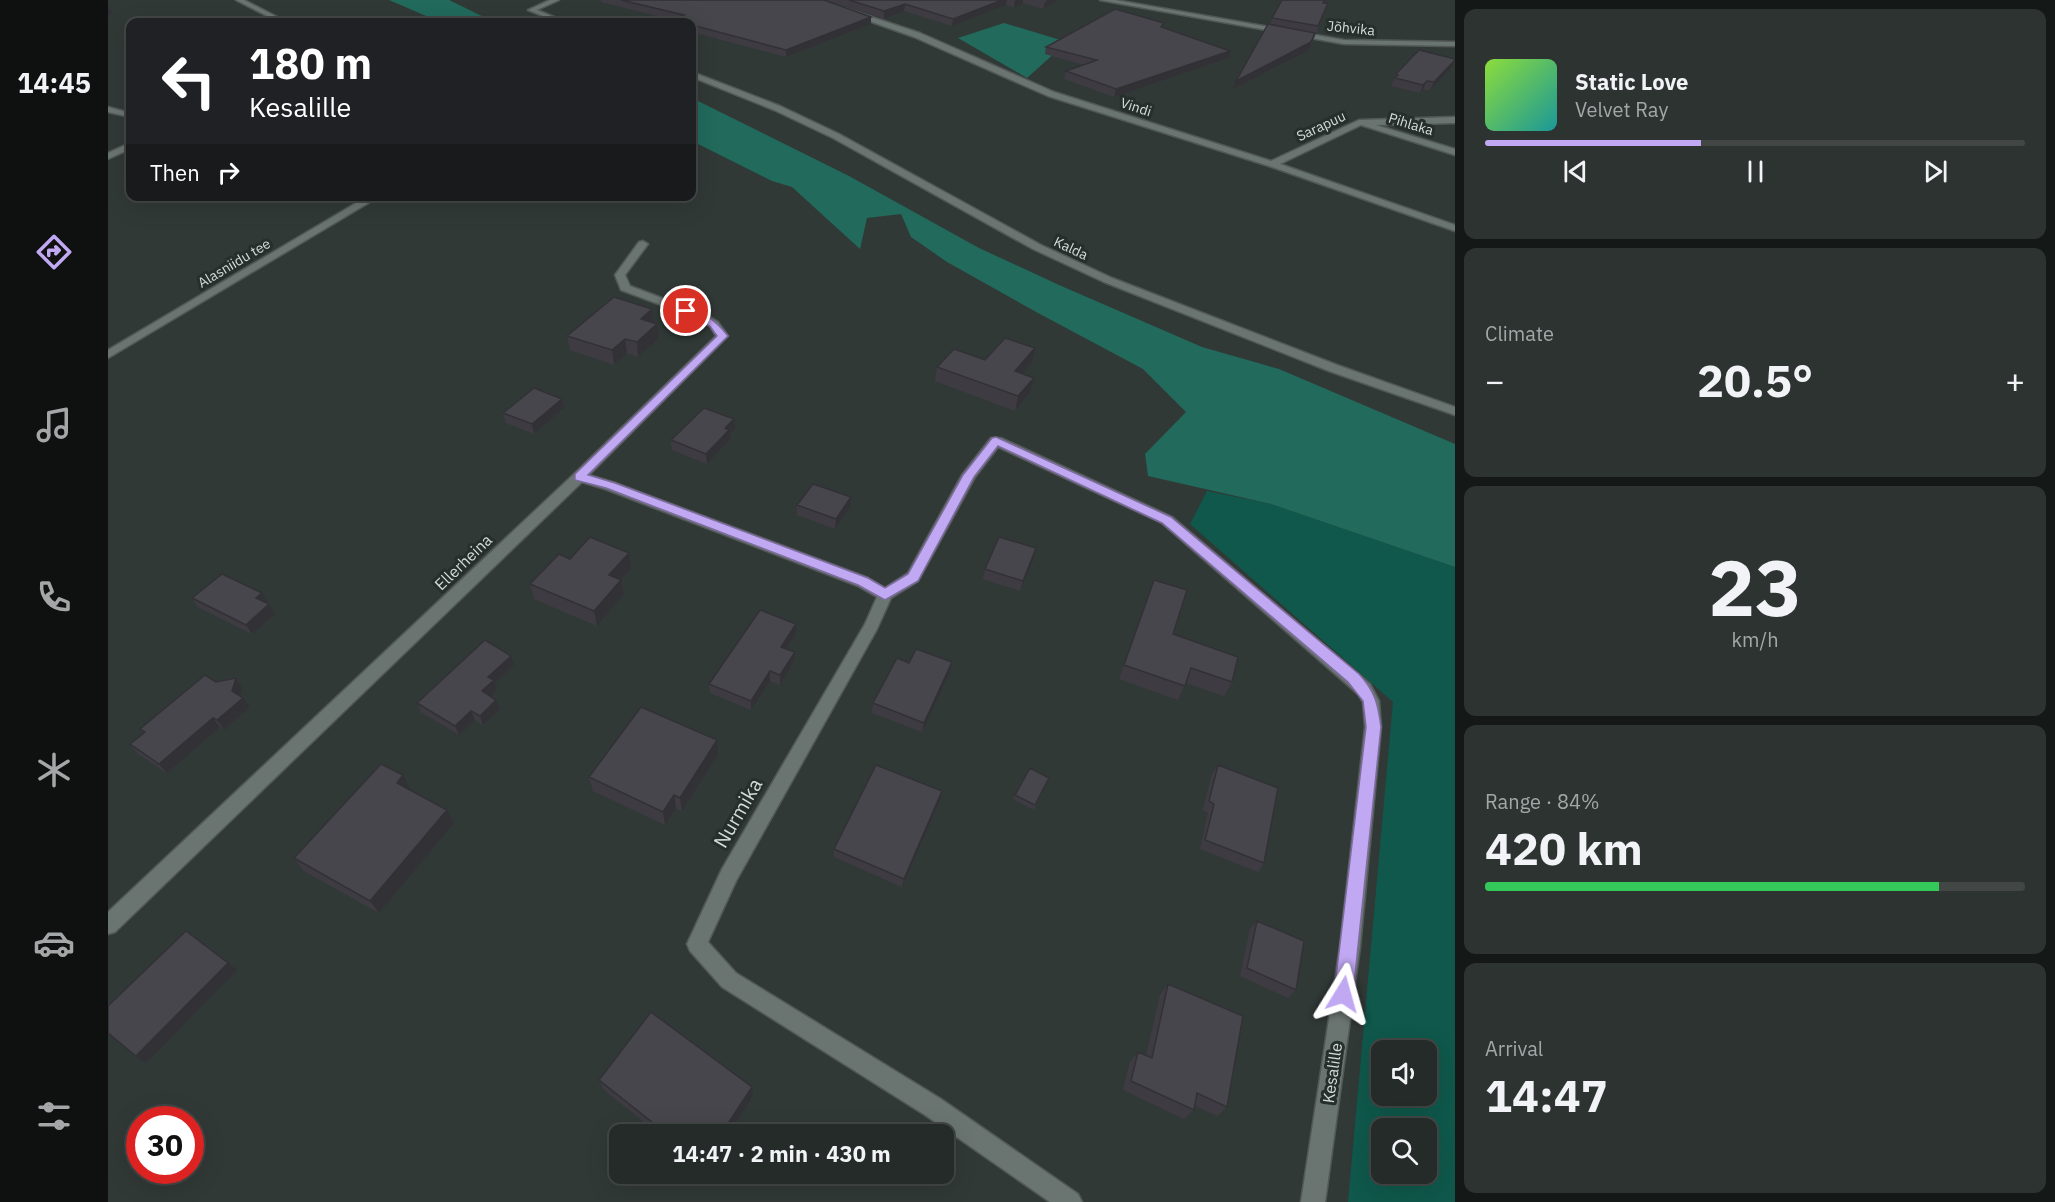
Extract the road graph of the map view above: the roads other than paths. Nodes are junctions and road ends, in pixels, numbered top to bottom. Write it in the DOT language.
graph roads {
  1 [pos="239,0"];
  2 [pos="556,0"];
  3 [pos="813,0"];
  4 [pos="1103,0"];
  5 [pos="276,18"];
  6 [pos="552,18"];
  7 [pos="1455,44"];
  8 [pos="696,76"];
  9 [pos="108,109"];
  10 [pos="126,114"];
  11 [pos="1455,120"];
  12 [pos="1359,123"];
  13 [pos="126,148"];
  14 [pos="1455,152"];
  15 [pos="108,156"];
  16 [pos="1272,164"];
  17 [pos="368,201"];
  18 [pos="1455,228"];
  19 [pos="643,244"];
  20 [pos="108,355"];
  21 [pos="1455,411"];
  22 [pos="579,477"];
  23 [pos="885,595"];
  24 [pos="108,925"];
  25 [pos="1070,1202"];
  26 [pos="1313,1202"];
  1 -- 5 [label="street"];
  2 -- 6 [label="street"];
  3 -- 16 [label="street, Vindi"];
  4 -- 7 [label="street, Jõhvika"];
  8 -- 21 [label="street, Kalda"];
  9 -- 10 [label="street"];
  11 -- 12 [label="street, Sarapuu"];
  12 -- 14 [label="street, Pihlaka"];
  12 -- 16 [label="street, Sarapuu"];
  13 -- 15 [label="street"];
  16 -- 18 [label="street, Vindi"];
  17 -- 20 [label="street, Alasniidu tee"];
  19 -- 22 [label="street, Ellerheina"];
  22 -- 23 [label="street"];
  22 -- 24 [label="street, Ellerheina"];
  23 -- 25 [label="street, Nurmika"];
  23 -- 26 [label="street, Kesalille"];
}
